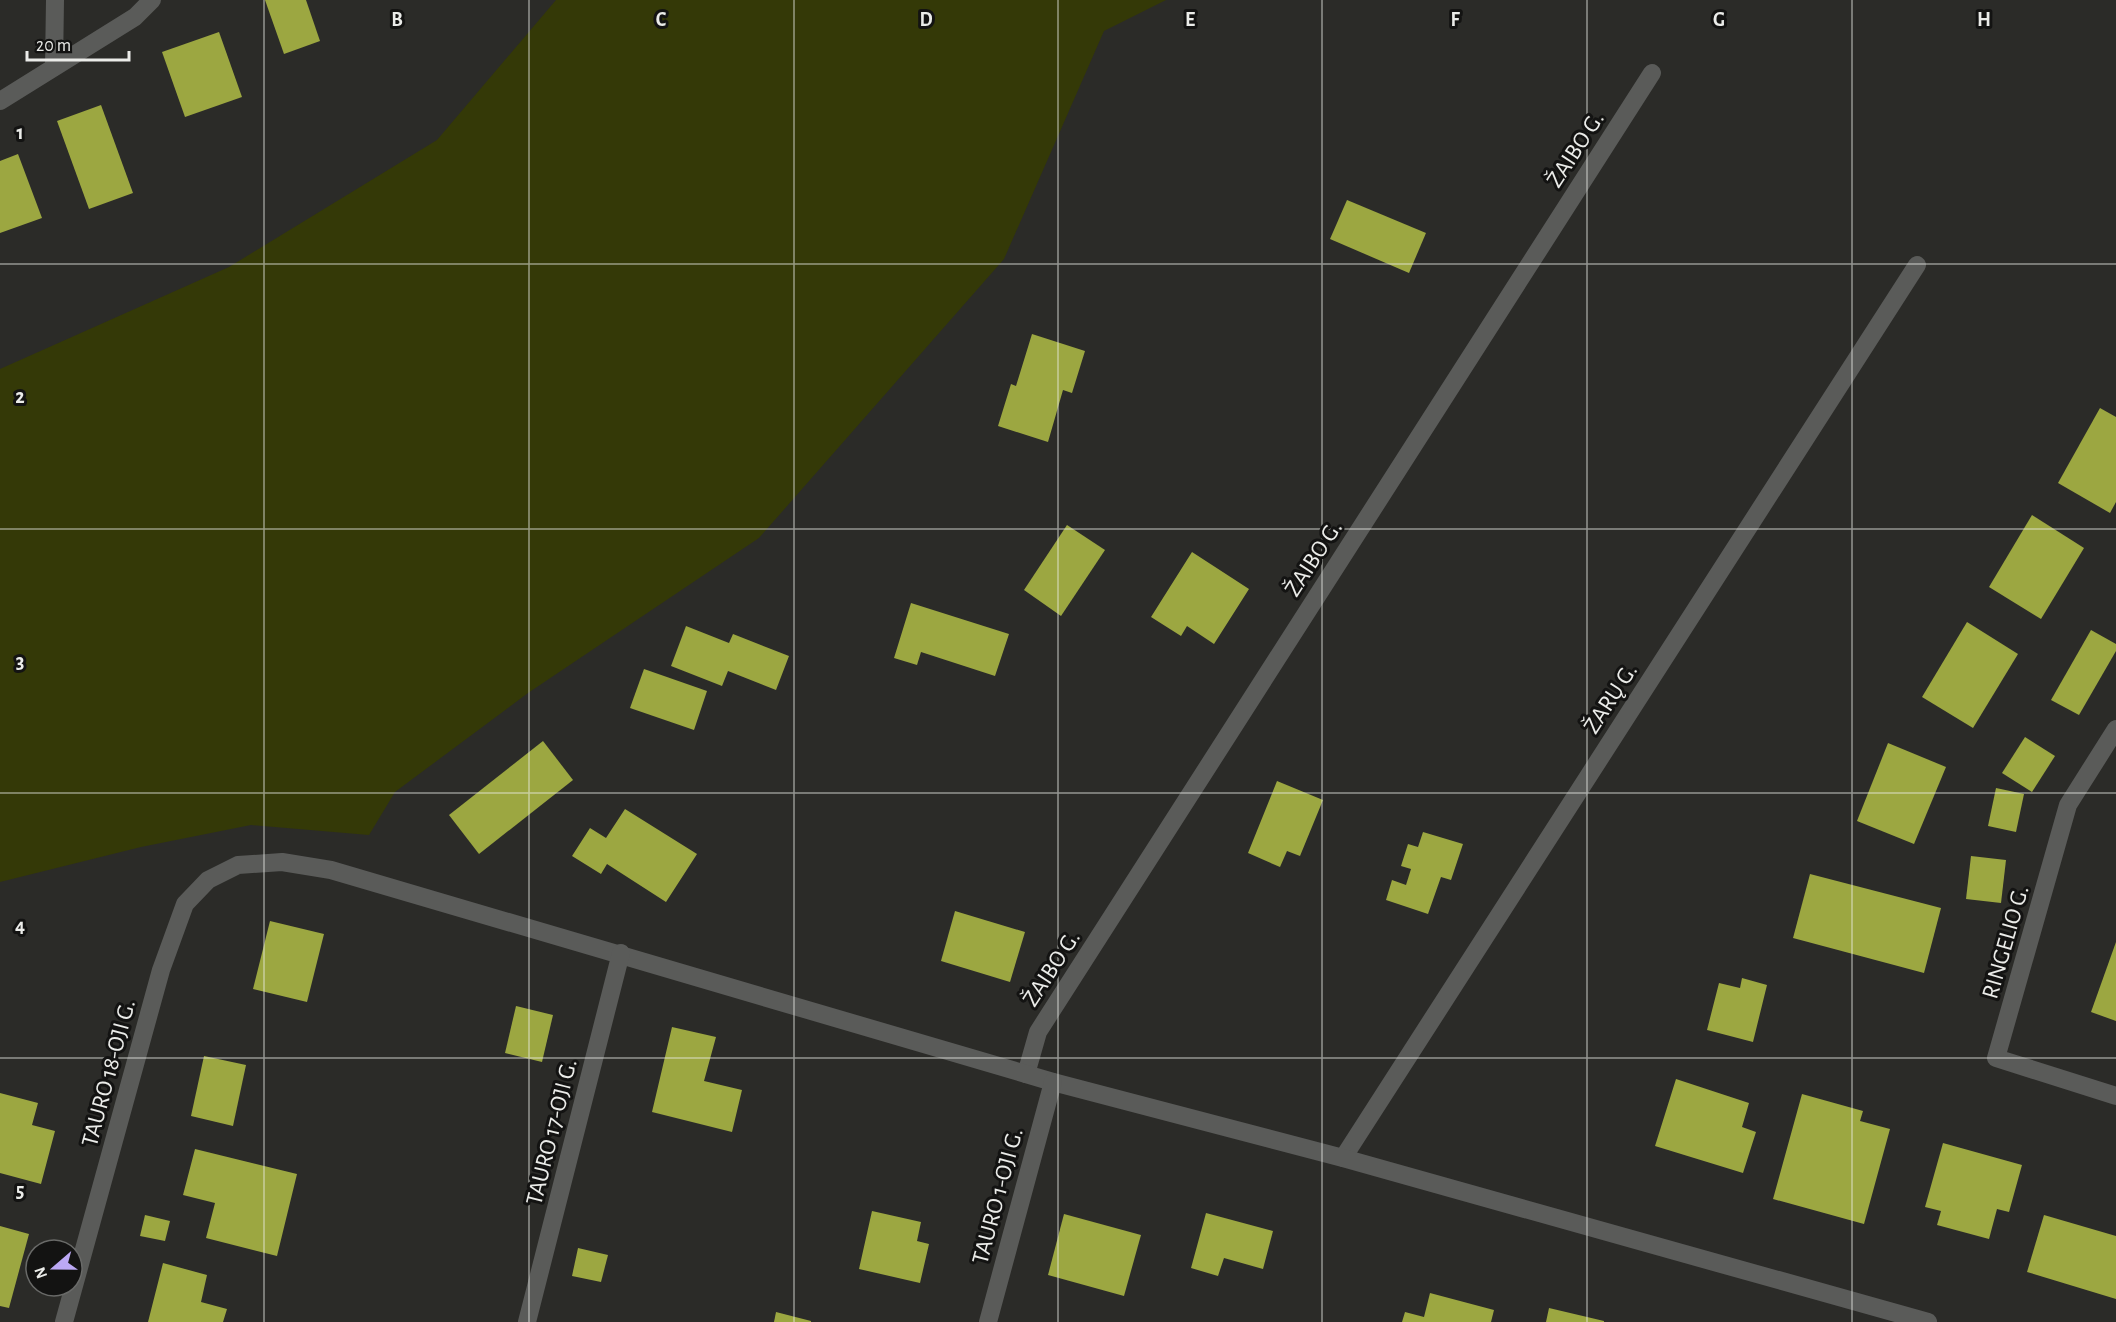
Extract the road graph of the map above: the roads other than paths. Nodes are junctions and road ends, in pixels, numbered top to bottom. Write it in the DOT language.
graph roads {
  1 [pos="55,0"];
  2 [pos="152,0"];
  3 [pos="54,67"];
  4 [pos="1652,73"];
  5 [pos="0,101"];
  6 [pos="1917,265"];
  7 [pos="2116,729"];
  8 [pos="621,953"];
  9 [pos="1026,1074"];
  10 [pos="1053,1082"];
  11 [pos="2116,1096"];
  12 [pos="1343,1158"];
  13 [pos="994,1320"];
  14 [pos="64,1322"];
  15 [pos="527,1322"];
  16 [pos="1928,1322"];
  1 -- 3 [label="street"];
  2 -- 3 [label="street"];
  3 -- 5 [label="street"];
  4 -- 9 [label="street, ŽAIBO G."];
  6 -- 12 [label="street, ŽARŲ G."];
  7 -- 11 [label="street, RINGELIO G."];
  8 -- 9 [label="street"];
  8 -- 14 [label="street, TAURO 18-OJI G."];
  8 -- 15 [label="street, TAURO 17-OJI G."];
  9 -- 10 [label="street"];
  10 -- 12 [label="street"];
  10 -- 13 [label="street, TAURO 1-OJI G."];
  12 -- 16 [label="street"];
}
